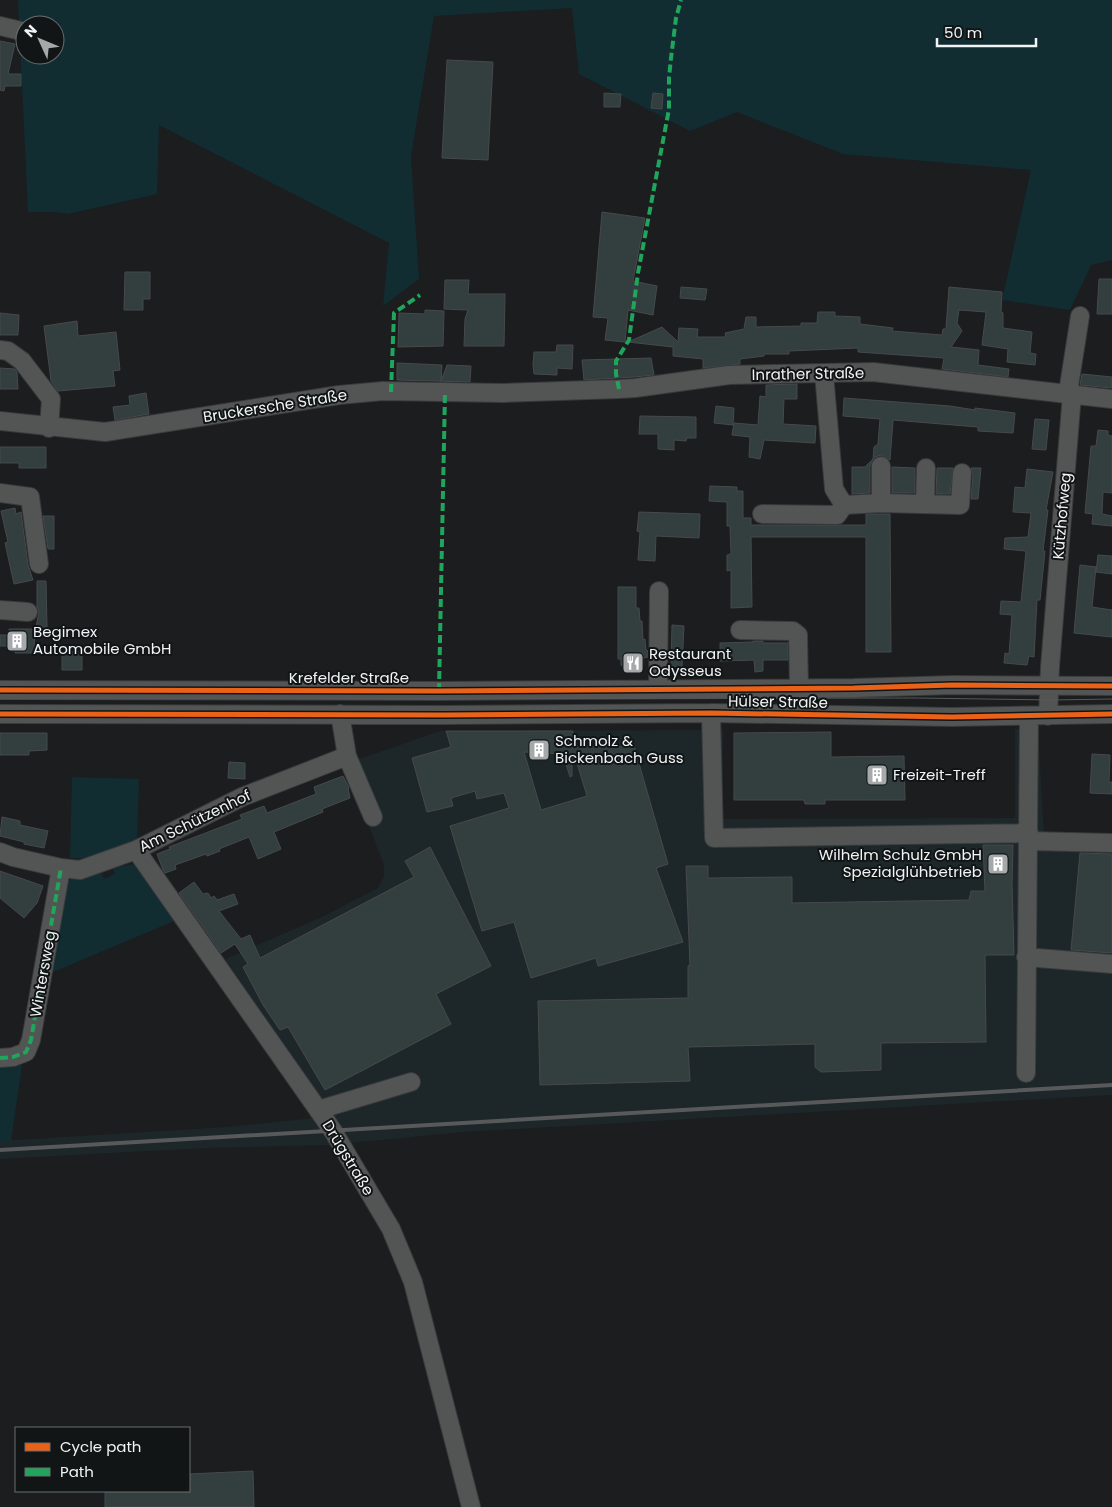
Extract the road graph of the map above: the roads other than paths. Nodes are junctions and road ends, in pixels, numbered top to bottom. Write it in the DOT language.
graph roads {
  1 [pos="0,26"];
  2 [pos="15,30"];
  3 [pos="1080,316"];
  4 [pos="0,350"];
  5 [pos="824,374"];
  6 [pos="503,393"];
  7 [pos="1072,394"];
  8 [pos="1112,399"];
  9 [pos="0,421"];
  10 [pos="49,428"];
  11 [pos="881,466"];
  12 [pos="926,468"];
  13 [pos="962,473"];
  14 [pos="0,493"];
  15 [pos="881,503"];
  16 [pos="925,504"];
  17 [pos="844,505"];
  18 [pos="762,514"];
  19 [pos="40,564"];
  20 [pos="659,591"];
  21 [pos="0,610"];
  22 [pos="28,612"];
  23 [pos="740,630"];
  24 [pos="1049,686"];
  25 [pos="1112,686"];
  26 [pos="799,688"];
  27 [pos="658,689"];
  28 [pos="698,689"];
  29 [pos="0,690"];
  30 [pos="711,713"];
  31 [pos="0,714"];
  32 [pos="340,714"];
  33 [pos="1112,714"];
  34 [pos="1029,716"];
  35 [pos="1048,716"];
  36 [pos="347,756"];
  37 [pos="373,816"];
  38 [pos="1029,837"];
  39 [pos="1112,844"];
  40 [pos="136,850"];
  41 [pos="0,852"];
  42 [pos="61,868"];
  43 [pos="1026,957"];
  44 [pos="1112,964"];
  45 [pos="0,1058"];
  46 [pos="1026,1073"];
  47 [pos="411,1082"];
  48 [pos="318,1110"];
  49 [pos="471,1507"];
  1 -- 2 [label="street"];
  3 -- 7 [label="street, Kützhofweg"];
  4 -- 10 [label="street"];
  5 -- 6 [label="street, Inrather Straße"];
  5 -- 7 [label="street, Inrather Straße"];
  5 -- 17 [label="street"];
  6 -- 10 [label="street, Bruckersche Straße"];
  7 -- 8 [label="street, Inrather Straße"];
  7 -- 24 [label="street, Kützhofweg"];
  9 -- 10 [label="street, Bruckersche Straße"];
  11 -- 15 [label="street"];
  12 -- 16 [label="street"];
  13 -- 16 [label="street"];
  14 -- 19 [label="street"];
  15 -- 16 [label="street"];
  15 -- 17 [label="street"];
  17 -- 18 [label="street"];
  20 -- 27 [label="street"];
  21 -- 22 [label="street"];
  23 -- 26 [label="street"];
  24 -- 25 [label="street, Hülser Straße"];
  24 -- 26 [label="street, Hülser Straße"];
  24 -- 35 [label="street, Kützhofweg"];
  26 -- 28 [label="street, Hülser Straße"];
  27 -- 28 [label="street, Krefelder Straße"];
  27 -- 29 [label="street, Krefelder Straße"];
  30 -- 32 [label="street, Hülser Straße"];
  30 -- 34 [label="street, Hülser Straße"];
  30 -- 38 [label="street"];
  31 -- 32 [label="street"];
  32 -- 36 [label="street"];
  33 -- 35 [label="street, Hülser Straße"];
  34 -- 35 [label="street, Hülser Straße"];
  34 -- 38 [label="street"];
  36 -- 37 [label="street"];
  36 -- 40 [label="street, Am Schützenhof"];
  38 -- 39 [label="street"];
  38 -- 43 [label="street"];
  40 -- 42 [label="street, Am Schützenhof"];
  40 -- 48 [label="street, Drügstraße"];
  41 -- 42 [label="street, Am Schützenhof"];
  42 -- 45 [label="street, Wintersweg"];
  43 -- 44 [label="street"];
  43 -- 46 [label="street"];
  47 -- 48 [label="street"];
  48 -- 49 [label="street, Drügstraße"];
}
